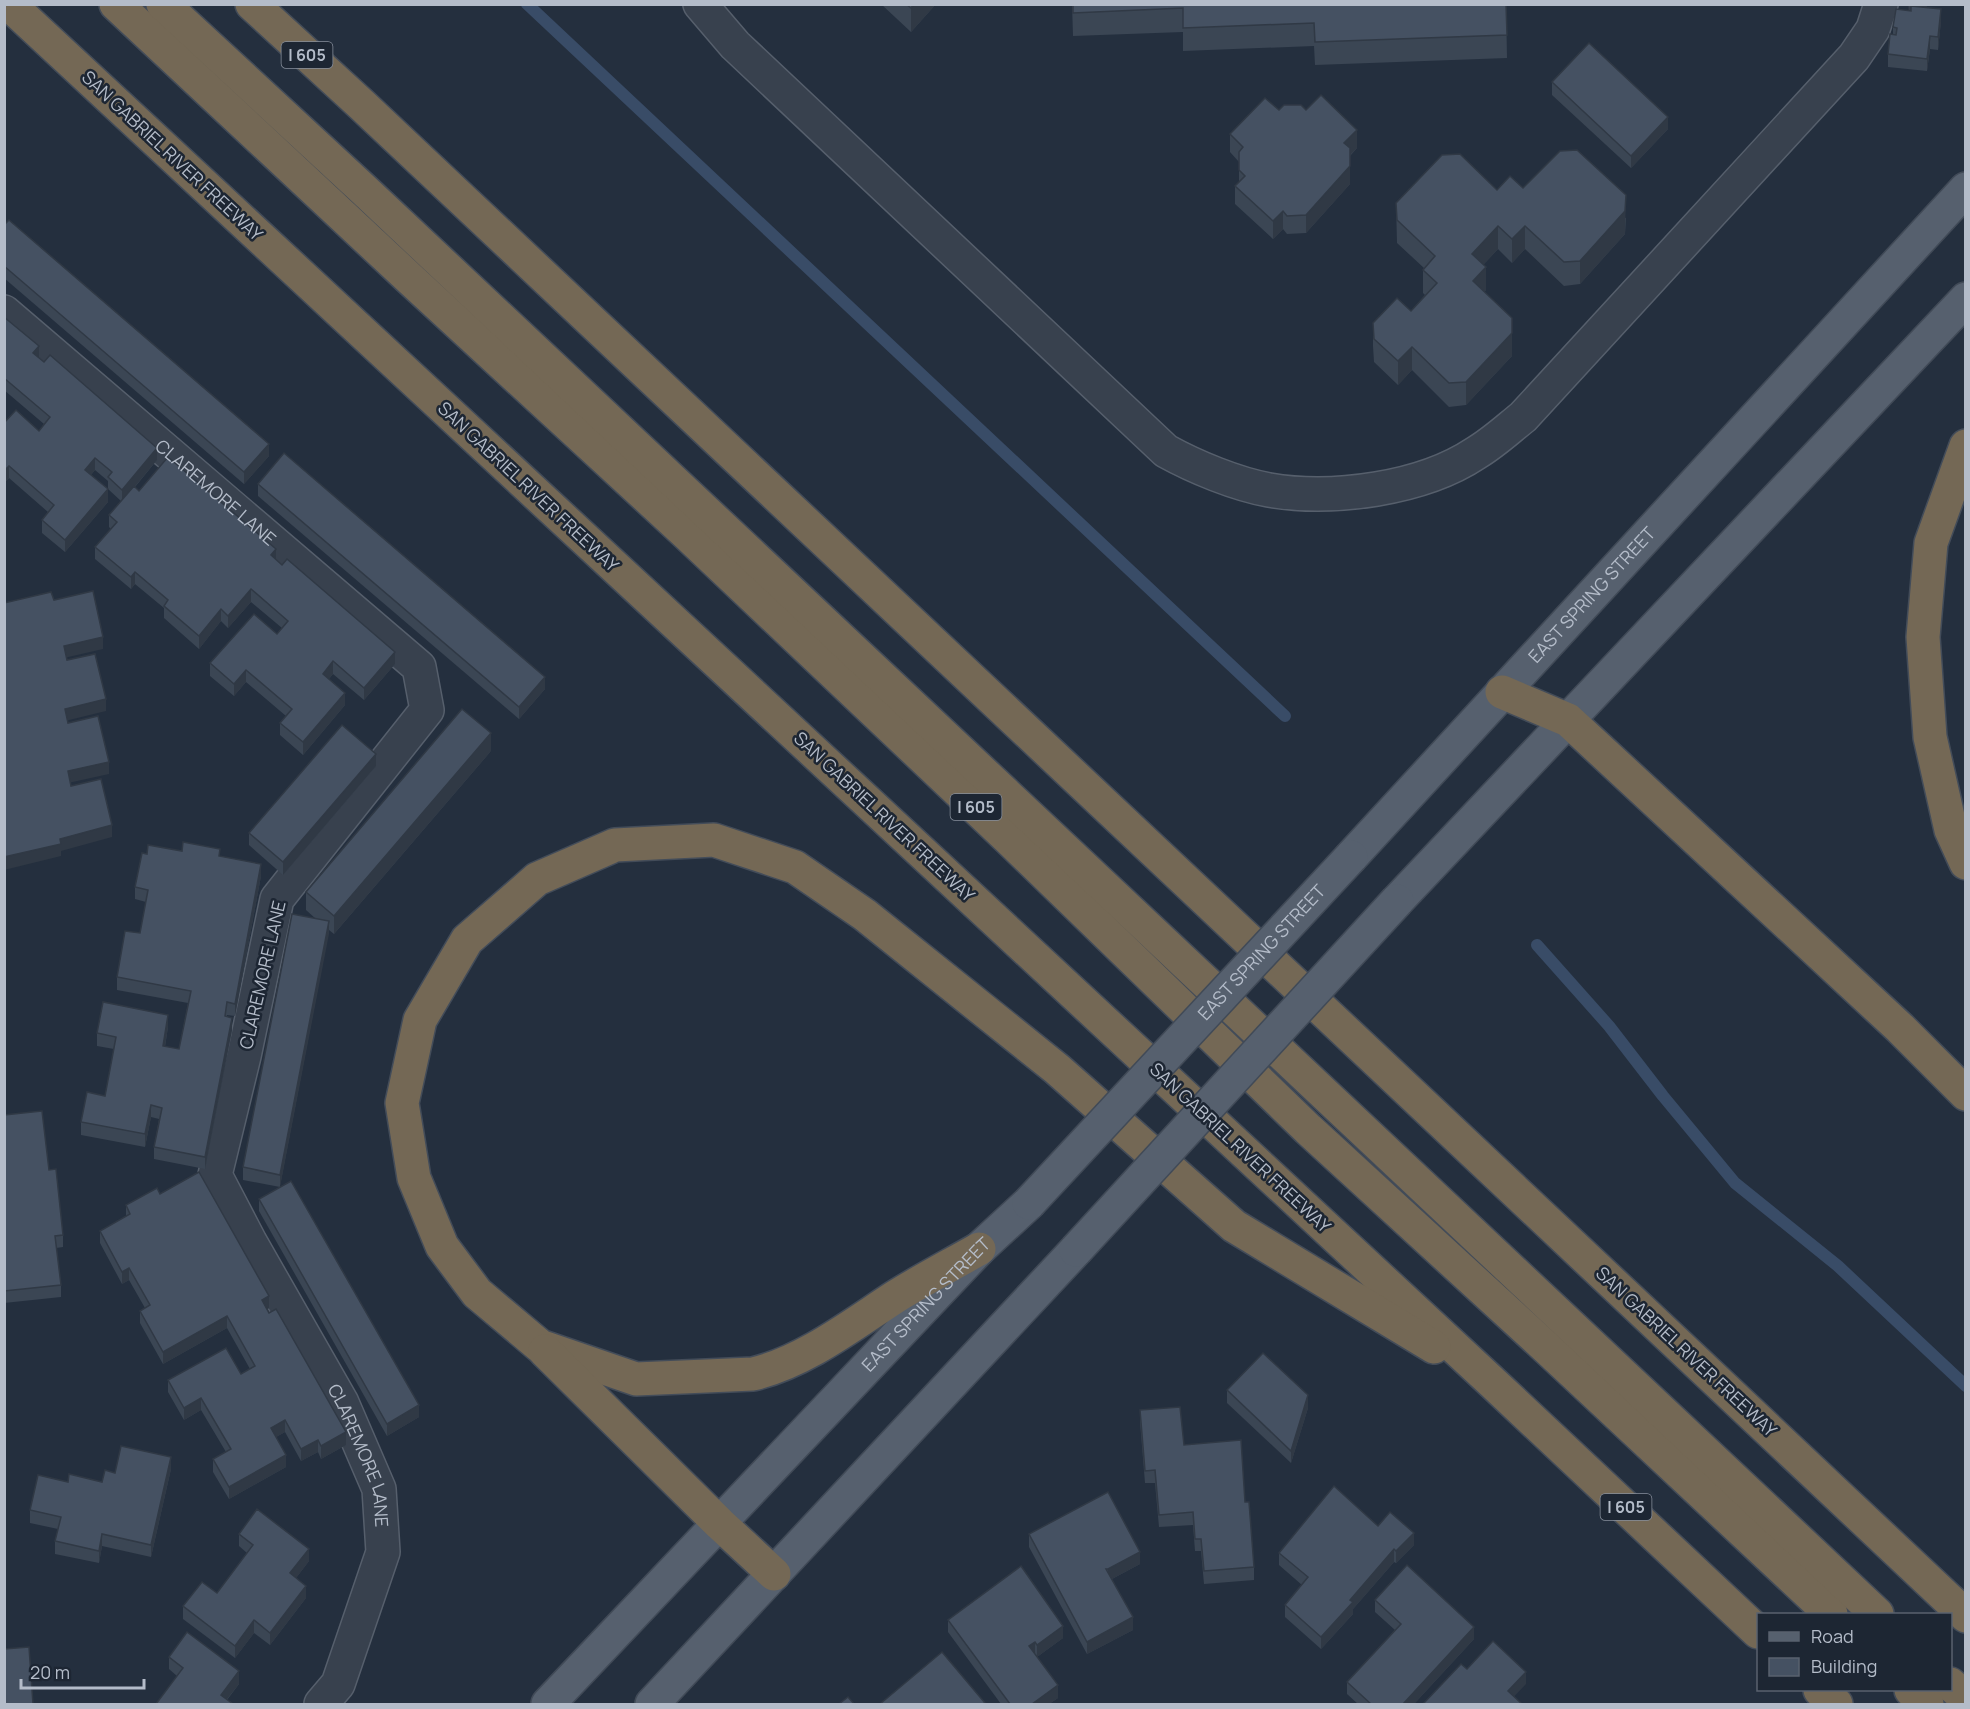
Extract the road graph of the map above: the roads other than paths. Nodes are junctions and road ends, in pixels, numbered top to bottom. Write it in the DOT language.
graph roads {
  1 [pos="9,4"];
  2 [pos="116,4"];
  3 [pos="163,4"];
  4 [pos="252,4"];
  5 [pos="287,4"];
  6 [pos="700,4"];
  7 [pos="1881,4"];
  8 [pos="362,105"];
  9 [pos="1965,189"];
  10 [pos="1965,299"];
  11 [pos="4,312"];
  12 [pos="1965,446"];
  13 [pos="1502,692"];
  14 [pos="1568,720"];
  15 [pos="1965,863"];
  16 [pos="1965,1094"];
  17 [pos="979,1250"];
  18 [pos="540,1346"];
  19 [pos="1493,1383"];
  20 [pos="720,1524"];
  21 [pos="774,1574"];
  22 [pos="1831,1613"];
  23 [pos="1876,1613"];
  24 [pos="1965,1616"];
  25 [pos="1757,1631"];
  26 [pos="1952,1685"];
  27 [pos="1822,1691"];
  28 [pos="1913,1691"];
  29 [pos="334,1698"];
  30 [pos="1965,1698"];
  31 [pos="548,1704"];
  32 [pos="652,1704"];
  33 [pos="1836,1704"];
  34 [pos="1927,1704"];
  1 -- 19 [label="highway, SAN GABRIEL RIVER FREEWAY / I 605"];
  2 -- 22 [label="highway, I 605"];
  3 -- 23 [label="highway, I 605"];
  4 -- 8 [label="highway, SAN GABRIEL RIVER FREEWAY / I 605"];
  5 -- 8 [label="highway"];
  6 -- 7 [label="street"];
  8 -- 24 [label="highway, SAN GABRIEL RIVER FREEWAY / I 605"];
  9 -- 13 [label="main road, EAST SPRING STREET"];
  10 -- 14 [label="main road"];
  11 -- 29 [label="street, CLAREMORE LANE"];
  12 -- 15 [label="highway"];
  13 -- 14 [label="highway"];
  13 -- 17 [label="main road, EAST SPRING STREET, bridge"];
  14 -- 16 [label="highway"];
  14 -- 21 [label="main road, bridge"];
  17 -- 18 [label="highway"];
  17 -- 20 [label="main road, EAST SPRING STREET"];
  18 -- 19 [label="highway"];
  18 -- 20 [label="highway"];
  19 -- 25 [label="highway, SAN GABRIEL RIVER FREEWAY / I 605"];
  20 -- 21 [label="highway"];
  20 -- 31 [label="main road, EAST SPRING STREET"];
  21 -- 32 [label="main road"];
  26 -- 30 [label="highway"];
  27 -- 33 [label="highway"];
  28 -- 34 [label="highway"];
}
